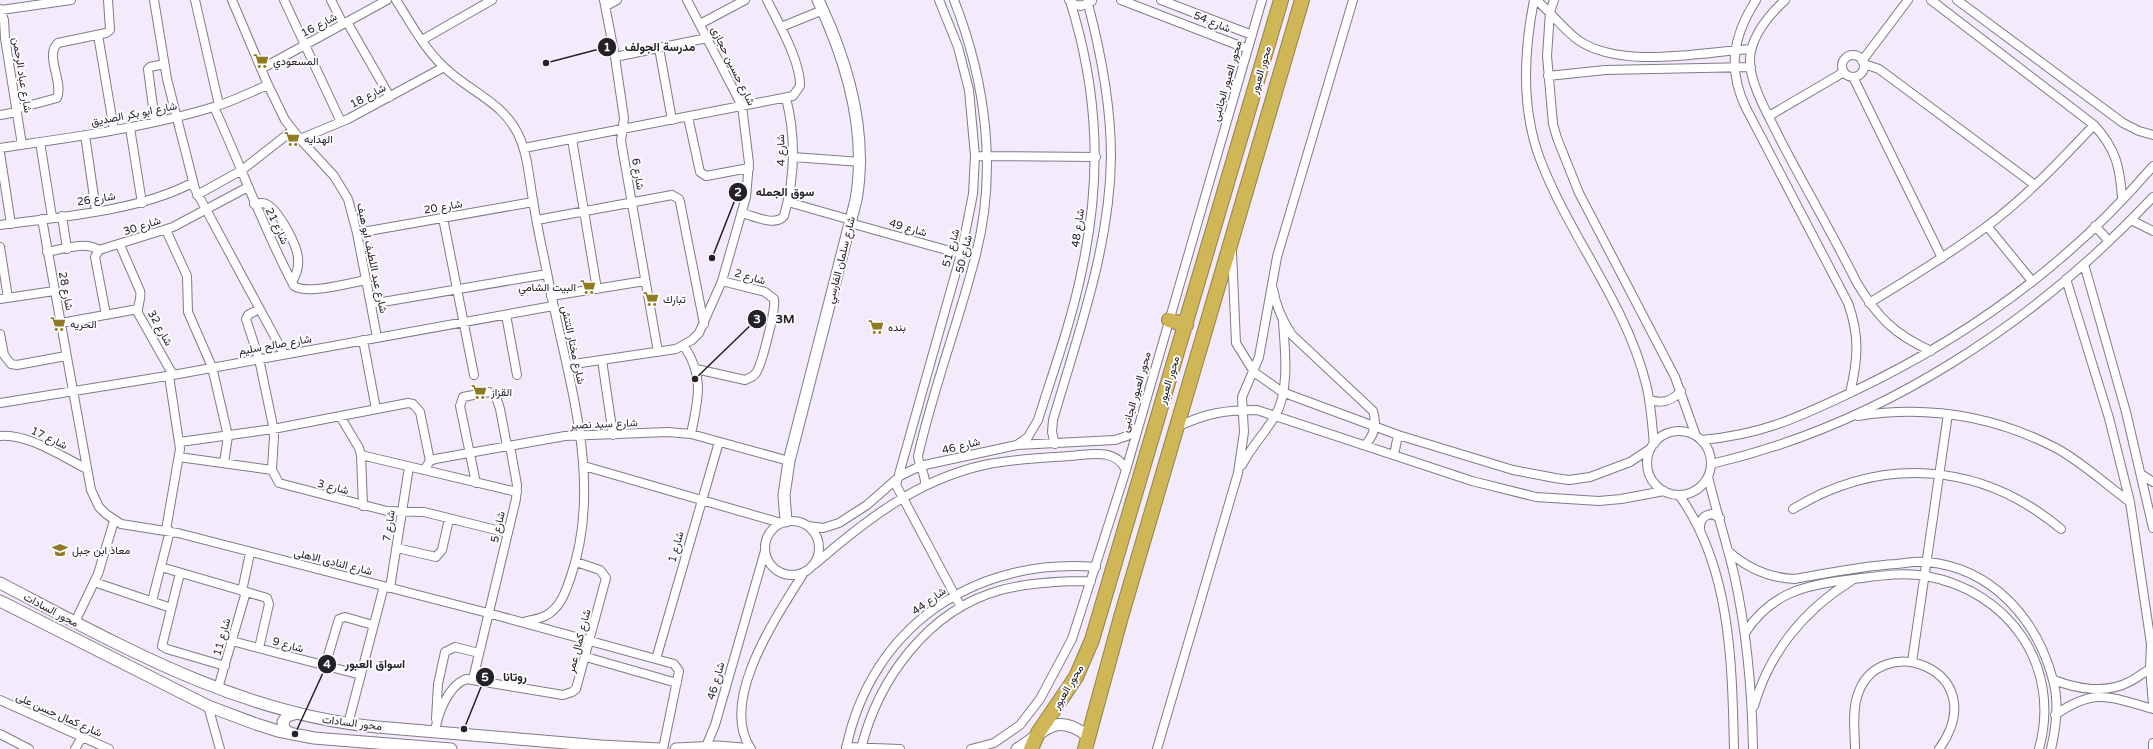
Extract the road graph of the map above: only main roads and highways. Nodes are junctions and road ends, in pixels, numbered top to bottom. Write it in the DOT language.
graph roads {
  1 [pos="1281,0"];
  2 [pos="1302,0"];
  3 [pos="1169,320"];
  4 [pos="1186,325"];
  5 [pos="1086,743"];
  6 [pos="1031,749"];
  1 -- 4 [label="highway, محور العبور"];
  2 -- 5 [label="highway, محور العبور"];
  3 -- 4 [label="highway"];
  4 -- 6 [label="highway, محور العبور"];
}
